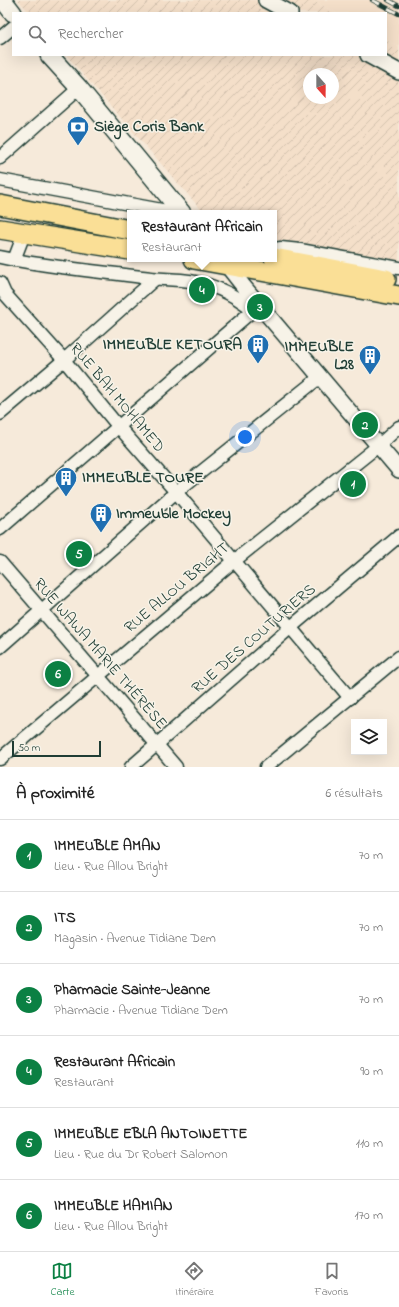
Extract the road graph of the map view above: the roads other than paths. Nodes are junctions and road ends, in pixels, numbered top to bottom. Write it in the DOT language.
graph roads {
  1 [pos="3,0"];
  2 [pos="266,0"];
  3 [pos="12,12"];
  4 [pos="288,12"];
  5 [pos="12,28"];
  6 [pos="0,38"];
  7 [pos="50,56"];
  8 [pos="370,56"];
  9 [pos="399,72"];
  10 [pos="79,88"];
  11 [pos="0,158"];
  12 [pos="0,180"];
  13 [pos="0,205"];
  14 [pos="162,210"];
  15 [pos="180,210"];
  16 [pos="127,229"];
  17 [pos="0,230"];
  18 [pos="24,234"];
  19 [pos="277,249"];
  20 [pos="127,250"];
  21 [pos="0,257"];
  22 [pos="277,259"];
  23 [pos="14,260"];
  24 [pos="225,262"];
  25 [pos="229,262"];
  26 [pos="399,268"];
  27 [pos="155,279"];
  28 [pos="399,282"];
  29 [pos="2,292"];
  30 [pos="399,296"];
  31 [pos="256,308"];
  32 [pos="64,360"];
  33 [pos="320,377"];
  34 [pos="0,414"];
  35 [pos="118,426"];
  36 [pos="399,427"];
  37 [pos="378,446"];
  38 [pos="399,470"];
  39 [pos="176,492"];
  40 [pos="0,529"];
  41 [pos="399,536"];
  42 [pos="234,560"];
  43 [pos="0,562"];
  44 [pos="40,611"];
  45 [pos="291,627"];
  46 [pos="0,646"];
  47 [pos="399,657"];
  48 [pos="97,677"];
  49 [pos="350,698"];
  50 [pos="157,745"];
  51 [pos="0,759"];
  52 [pos="131,767"];
  53 [pos="176,767"];
  54 [pos="266,767"];
  1 -- 3 [label="main road"];
  2 -- 4 [label="street"];
  5 -- 6 [label="street"];
  7 -- 10 [label="main road"];
  8 -- 9 [label="street"];
  10 -- 11 [label="street"];
  10 -- 15 [label="main road"];
  12 -- 14 [label="street"];
  13 -- 16 [label="main road"];
  17 -- 18 [label="main road"];
  18 -- 20 [label="main road"];
  18 -- 23 [label="street"];
  19 -- 26 [label="street"];
  21 -- 23 [label="street"];
  22 -- 28 [label="main road"];
  23 -- 27 [label="street"];
  24 -- 31 [label="street"];
  25 -- 30 [label="main road"];
  27 -- 31 [label="street"];
  27 -- 32 [label="street"];
  29 -- 32 [label="street, RUE BAH MOHAMED"];
  31 -- 33 [label="street"];
  31 -- 35 [label="street"];
  32 -- 34 [label="street"];
  32 -- 35 [label="street, RUE BAH MOHAMED"];
  33 -- 37 [label="street"];
  33 -- 39 [label="street"];
  35 -- 39 [label="street, RUE BAH MOHAMED"];
  35 -- 40 [label="street"];
  36 -- 37 [label="street, RUE ALLOU BRIGHT"];
  37 -- 38 [label="street"];
  37 -- 42 [label="street, RUE ALLOU BRIGHT"];
  39 -- 42 [label="street, RUE BAH MOHAMED"];
  39 -- 44 [label="street"];
  41 -- 45 [label="street, RUE DES COUTURIERS"];
  42 -- 45 [label="street, RUE BAH MOHAMED"];
  42 -- 48 [label="street, RUE ALLOU BRIGHT"];
  43 -- 44 [label="street, RUE WAWA MARIE THÉRÈSE"];
  44 -- 46 [label="street"];
  44 -- 48 [label="street, RUE WAWA MARIE THÉRÈSE"];
  45 -- 49 [label="street, RUE BAH MOHAMED"];
  45 -- 50 [label="street, RUE DES COUTURIERS"];
  47 -- 49 [label="street"];
  48 -- 50 [label="street, RUE WAWA MARIE THÉRÈSE"];
  48 -- 51 [label="street, RUE ALLOU BRIGHT"];
  49 -- 54 [label="street"];
  50 -- 52 [label="street, RUE DES COUTURIERS"];
  50 -- 53 [label="street, RUE WAWA MARIE THÉRÈSE"];
}
